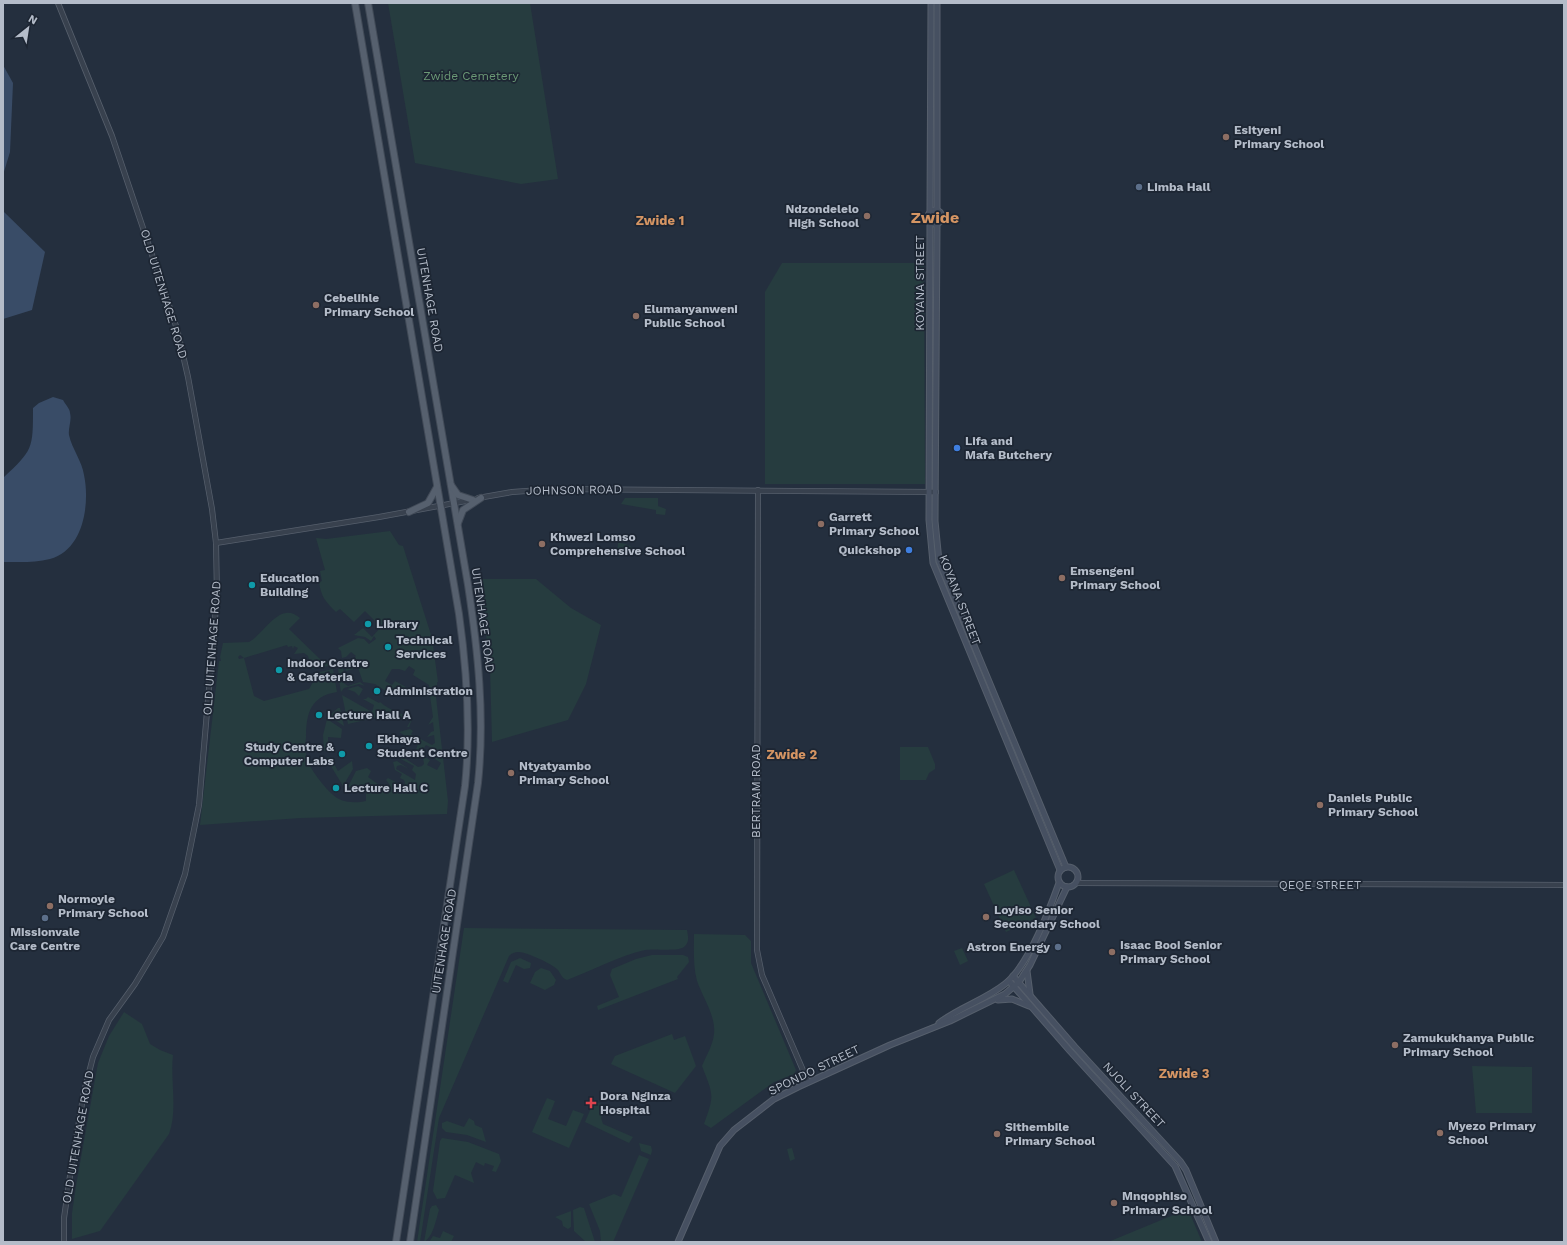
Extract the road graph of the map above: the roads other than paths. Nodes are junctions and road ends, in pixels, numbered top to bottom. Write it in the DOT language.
graph roads {
  1 [pos="58,3"];
  2 [pos="356,3"];
  3 [pos="368,3"];
  4 [pos="931,3"];
  5 [pos="937,3"];
  6 [pos="937,210"];
  7 [pos="930,211"];
  8 [pos="930,222"];
  9 [pos="937,224"];
  10 [pos="449,482"];
  11 [pos="437,487"];
  12 [pos="758,490"];
  13 [pos="929,492"];
  14 [pos="936,492"];
  15 [pos="482,498"];
  16 [pos="473,500"];
  17 [pos="454,504"];
  18 [pos="440,506"];
  19 [pos="408,512"];
  20 [pos="457,525"];
  21 [pos="216,543"];
  22 [pos="1066,867"];
  23 [pos="1060,870"];
  24 [pos="1060,883"];
  25 [pos="1076,883"];
  26 [pos="1564,885"];
  27 [pos="1067,887"];
  28 [pos="1027,970"];
  29 [pos="1014,976"];
  30 [pos="1009,981"];
  31 [pos="1019,982"];
  32 [pos="1014,987"];
  33 [pos="1030,996"];
  34 [pos="996,1000"];
  35 [pos="1032,1008"];
  36 [pos="937,1025"];
  37 [pos="808,1082"];
  38 [pos="64,1242"];
  39 [pos="396,1242"];
  40 [pos="410,1242"];
  41 [pos="678,1242"];
  42 [pos="1210,1242"];
  43 [pos="1216,1242"];
  1 -- 21 [label="street, OLD UITENHAGE ROAD"];
  2 -- 11 [label="main road, UITENHAGE ROAD"];
  3 -- 10 [label="main road, UITENHAGE ROAD"];
  4 -- 7 [label="main road, KOYANA STREET"];
  5 -- 6 [label="main road, KOYANA STREET"];
  6 -- 7 [label="main road"];
  6 -- 9 [label="main road, KOYANA STREET"];
  7 -- 8 [label="main road, KOYANA STREET"];
  8 -- 9 [label="main road, KOYANA STREET"];
  8 -- 13 [label="main road, KOYANA STREET"];
  9 -- 14 [label="main road, KOYANA STREET"];
  10 -- 16 [label="main road"];
  10 -- 17 [label="main road, UITENHAGE ROAD"];
  11 -- 18 [label="main road, UITENHAGE ROAD"];
  11 -- 19 [label="main road"];
  12 -- 13 [label="street, JOHNSON ROAD"];
  12 -- 15 [label="street, JOHNSON ROAD"];
  12 -- 37 [label="street, BERTRAM ROAD"];
  13 -- 14 [label="street, JOHNSON ROAD"];
  13 -- 23 [label="main road, KOYANA STREET"];
  14 -- 22 [label="main road, KOYANA STREET"];
  15 -- 16 [label="street, JOHNSON ROAD"];
  15 -- 20 [label="main road"];
  16 -- 17 [label="street, JOHNSON ROAD"];
  17 -- 18 [label="street, JOHNSON ROAD"];
  17 -- 20 [label="main road, UITENHAGE ROAD"];
  18 -- 19 [label="street, JOHNSON ROAD"];
  18 -- 39 [label="main road, UITENHAGE ROAD"];
  19 -- 21 [label="street, JOHNSON ROAD"];
  20 -- 40 [label="main road, UITENHAGE ROAD"];
  21 -- 38 [label="street, OLD UITENHAGE ROAD"];
  22 -- 23 [label="main road"];
  22 -- 25 [label="main road"];
  23 -- 24 [label="main road"];
  24 -- 27 [label="main road"];
  24 -- 29 [label="main road, SPONDO STREET"];
  25 -- 26 [label="street, QEQE STREET"];
  25 -- 27 [label="main road"];
  27 -- 28 [label="main road, SPONDO STREET"];
  28 -- 31 [label="main road, SPONDO STREET"];
  28 -- 33 [label="main road"];
  29 -- 30 [label="main road, SPONDO STREET"];
  29 -- 31 [label="main road, NJOLI STREET"];
  30 -- 32 [label="main road, NJOLI STREET"];
  30 -- 36 [label="main road, SPONDO STREET"];
  31 -- 32 [label="main road, SPONDO STREET"];
  31 -- 33 [label="main road, NJOLI STREET"];
  32 -- 34 [label="main road, SPONDO STREET"];
  32 -- 35 [label="main road, NJOLI STREET"];
  33 -- 43 [label="main road, NJOLI STREET"];
  34 -- 35 [label="main road"];
  34 -- 36 [label="main road, SPONDO STREET"];
  35 -- 42 [label="main road, NJOLI STREET"];
  36 -- 37 [label="main road, SPONDO STREET"];
  37 -- 41 [label="main road, SPONDO STREET"];
}
